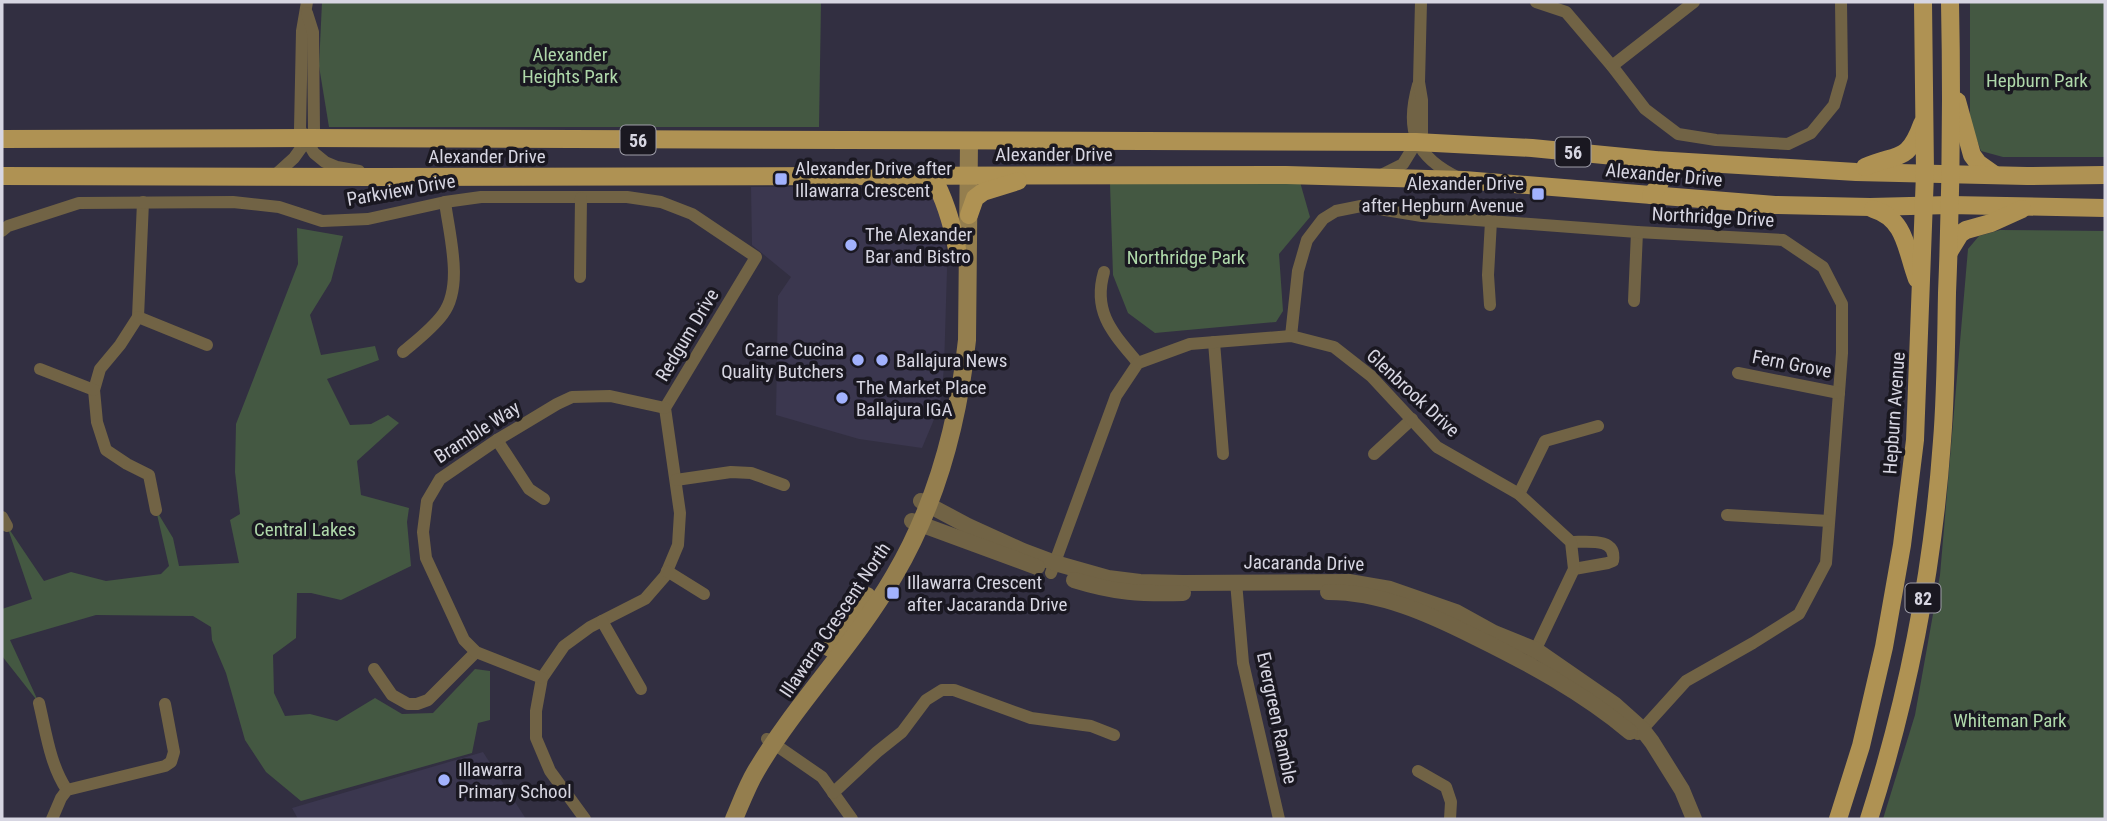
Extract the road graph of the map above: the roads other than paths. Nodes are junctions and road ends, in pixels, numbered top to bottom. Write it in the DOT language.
graph roads {
  1 [pos="1421,2"];
  2 [pos="1694,2"];
  3 [pos="1841,2"];
  4 [pos="1923,2"];
  5 [pos="1950,2"];
  6 [pos="1543,3"];
  7 [pos="307,7"];
  8 [pos="1612,66"];
  9 [pos="1951,81"];
  10 [pos="1924,117"];
  11 [pos="307,138"];
  12 [pos="2,139"];
  13 [pos="964,142"];
  14 [pos="1416,142"];
  15 [pos="1655,160"];
  16 [pos="1856,172"];
  17 [pos="1924,173"];
  18 [pos="1951,173"];
  19 [pos="964,175"];
  20 [pos="1038,175"];
  21 [pos="1994,175"];
  22 [pos="2105,175"];
  23 [pos="2,176"];
  24 [pos="932,176"];
  25 [pos="273,177"];
  26 [pos="379,177"];
  27 [pos="1377,177"];
  28 [pos="1464,180"];
  29 [pos="1651,195"];
  30 [pos="581,198"];
  31 [pos="143,202"];
  32 [pos="445,202"];
  33 [pos="1950,205"];
  34 [pos="1923,206"];
  35 [pos="1870,207"];
  36 [pos="2028,207"];
  37 [pos="2105,208"];
  38 [pos="969,215"];
  39 [pos="1491,221"];
  40 [pos="2,230"];
  41 [pos="1637,232"];
  42 [pos="957,249"];
  43 [pos="1949,253"];
  44 [pos="756,257"];
  45 [pos="1104,272"];
  46 [pos="580,277"];
  47 [pos="1921,292"];
  48 [pos="1634,301"];
  49 [pos="1490,305"];
  50 [pos="138,317"];
  51 [pos="1291,336"];
  52 [pos="1214,342"];
  53 [pos="208,345"];
  54 [pos="403,352"];
  55 [pos="1138,363"];
  56 [pos="40,369"];
  57 [pos="1738,373"];
  58 [pos="94,390"];
  59 [pos="1839,393"];
  60 [pos="666,408"];
  61 [pos="1412,419"];
  62 [pos="1598,426"];
  63 [pos="497,440"];
  64 [pos="1223,454"];
  65 [pos="1374,454"];
  66 [pos="676,480"];
  67 [pos="785,485"];
  68 [pos="1519,494"];
  69 [pos="544,499"];
  70 [pos="925,503"];
  71 [pos="156,510"];
  72 [pos="1727,515"];
  73 [pos="1829,521"];
  74 [pos="916,523"];
  75 [pos="1571,542"];
  76 [pos="1053,568"];
  77 [pos="1574,569"];
  78 [pos="667,571"];
  79 [pos="1237,587"];
  80 [pos="704,594"];
  81 [pos="602,621"];
  82 [pos="476,652"];
  83 [pos="1532,656"];
  84 [pos="374,669"];
  85 [pos="542,678"];
  86 [pos="641,689"];
  87 [pos="39,703"];
  88 [pos="165,704"];
  89 [pos="1638,733"];
  90 [pos="1114,735"];
  91 [pos="770,741"];
  92 [pos="1418,771"];
  93 [pos="67,790"];
  94 [pos="834,793"];
  95 [pos="52,819"];
  96 [pos="585,819"];
  97 [pos="723,819"];
  98 [pos="734,819"];
  99 [pos="852,819"];
  100 [pos="1279,819"];
  101 [pos="1450,819"];
  102 [pos="1686,819"];
  103 [pos="1694,819"];
  104 [pos="1838,819"];
  105 [pos="1868,819"];
  1 -- 14 [label="street"];
  2 -- 8 [label="street"];
  3 -- 8 [label="street"];
  4 -- 10 [label="main road, Hepburn Avenue / 82"];
  5 -- 9 [label="main road, 82"];
  6 -- 8 [label="street"];
  7 -- 11 [label="street"];
  9 -- 18 [label="main road, 82"];
  9 -- 21 [label="main road"];
  10 -- 16 [label="main road"];
  10 -- 17 [label="main road, Hepburn Avenue / 82"];
  11 -- 12 [label="main road, Alexander Drive / 56"];
  11 -- 13 [label="main road, Alexander Drive / 56"];
  11 -- 25 [label="street"];
  11 -- 26 [label="street"];
  13 -- 14 [label="main road, Alexander Drive / 56"];
  13 -- 19 [label="main road, Illawarra Crescent North"];
  14 -- 15 [label="main road, Alexander Drive / 56"];
  14 -- 27 [label="street"];
  14 -- 28 [label="street"];
  15 -- 16 [label="main road, Alexander Drive / 56"];
  15 -- 29 [label="main road"];
  16 -- 17 [label="main road, Alexander Drive / 56"];
  17 -- 18 [label="main road, Alexander Drive / 56"];
  17 -- 34 [label="main road, Hepburn Avenue / 82"];
  18 -- 21 [label="main road, Alexander Drive / 56"];
  18 -- 33 [label="main road, 82"];
  19 -- 20 [label="main road, Alexander Drive / 56"];
  19 -- 24 [label="main road, Alexander Drive / 56"];
  19 -- 38 [label="main road, Illawarra Crescent North"];
  19 -- 42 [label="main road, Illawarra Crescent North"];
  20 -- 27 [label="main road, Alexander Drive / 56"];
  20 -- 38 [label="main road"];
  21 -- 22 [label="main road, Alexander Drive / 56"];
  23 -- 25 [label="main road, Alexander Drive / 56"];
  24 -- 26 [label="main road, Alexander Drive / 56"];
  24 -- 42 [label="main road"];
  25 -- 26 [label="main road, Alexander Drive / 56"];
  27 -- 28 [label="main road, Alexander Drive / 56"];
  28 -- 29 [label="main road, Alexander Drive / 56"];
  29 -- 35 [label="main road, Alexander Drive / 56"];
  30 -- 32 [label="street, Parkview Drive"];
  30 -- 44 [label="street, Parkview Drive"];
  30 -- 46 [label="street"];
  31 -- 32 [label="street, Parkview Drive"];
  31 -- 40 [label="street, Parkview Drive"];
  31 -- 50 [label="street"];
  32 -- 54 [label="street"];
  33 -- 34 [label="main road, Alexander Drive / 56"];
  33 -- 36 [label="main road, Alexander Drive / 56"];
  33 -- 43 [label="main road, 82"];
  34 -- 35 [label="main road, Alexander Drive / 56"];
  34 -- 47 [label="main road, Hepburn Avenue / 82"];
  35 -- 47 [label="main road"];
  36 -- 37 [label="main road, Alexander Drive / 56"];
  36 -- 43 [label="main road"];
  38 -- 70 [label="main road, Illawarra Crescent North"];
  39 -- 41 [label="street, Northridge Drive"];
  39 -- 49 [label="street"];
  39 -- 51 [label="street, Northridge Drive"];
  41 -- 48 [label="street"];
  41 -- 59 [label="street, Northridge Drive"];
  42 -- 70 [label="main road, Illawarra Crescent North"];
  43 -- 105 [label="main road, 82"];
  44 -- 60 [label="street, Redgum Drive"];
  45 -- 55 [label="street"];
  47 -- 104 [label="main road, Hepburn Avenue / 82"];
  50 -- 53 [label="street"];
  50 -- 58 [label="street"];
  51 -- 52 [label="street, Glenbrook Drive"];
  51 -- 61 [label="street, Glenbrook Drive"];
  52 -- 55 [label="street, Glenbrook Drive"];
  52 -- 64 [label="street"];
  55 -- 76 [label="street"];
  56 -- 58 [label="street"];
  57 -- 59 [label="street, Fern Grove"];
  58 -- 71 [label="street"];
  59 -- 73 [label="street, Northridge Drive"];
  60 -- 63 [label="street, Bramble Way"];
  60 -- 66 [label="street, Redgum Drive"];
  61 -- 65 [label="street"];
  61 -- 68 [label="street, Glenbrook Drive"];
  62 -- 68 [label="street"];
  63 -- 69 [label="street"];
  63 -- 82 [label="street, Bramble Way"];
  66 -- 67 [label="street"];
  66 -- 78 [label="street, Redgum Drive"];
  68 -- 75 [label="street, Glenbrook Drive"];
  70 -- 74 [label="main road, Illawarra Crescent North"];
  70 -- 76 [label="street, Jacaranda Drive"];
  72 -- 73 [label="street"];
  73 -- 89 [label="street, Northridge Drive"];
  74 -- 76 [label="street, Jacaranda Drive"];
  74 -- 91 [label="main road, Illawarra Crescent North"];
  75 -- 77 [label="street"];
  75 -- 77 [label="street"];
  76 -- 79 [label="street, Jacaranda Drive"];
  77 -- 83 [label="street"];
  78 -- 80 [label="street"];
  78 -- 81 [label="street, Redgum Drive"];
  79 -- 83 [label="street, Jacaranda Drive"];
  79 -- 100 [label="street, Evergreen Ramble"];
  81 -- 85 [label="street, Redgum Drive"];
  81 -- 86 [label="street"];
  82 -- 84 [label="street"];
  82 -- 85 [label="street"];
  83 -- 89 [label="street, Jacaranda Drive"];
  85 -- 96 [label="street, Redgum Drive"];
  87 -- 93 [label="street"];
  88 -- 93 [label="street"];
  89 -- 102 [label="street, Jacaranda Drive"];
  89 -- 103 [label="street, Jacaranda Drive"];
  90 -- 94 [label="street"];
  91 -- 94 [label="street"];
  91 -- 97 [label="main road, Illawarra Crescent North"];
  91 -- 98 [label="main road, Illawarra Crescent North"];
  92 -- 101 [label="street"];
  93 -- 95 [label="street"];
  94 -- 99 [label="street"];
}
